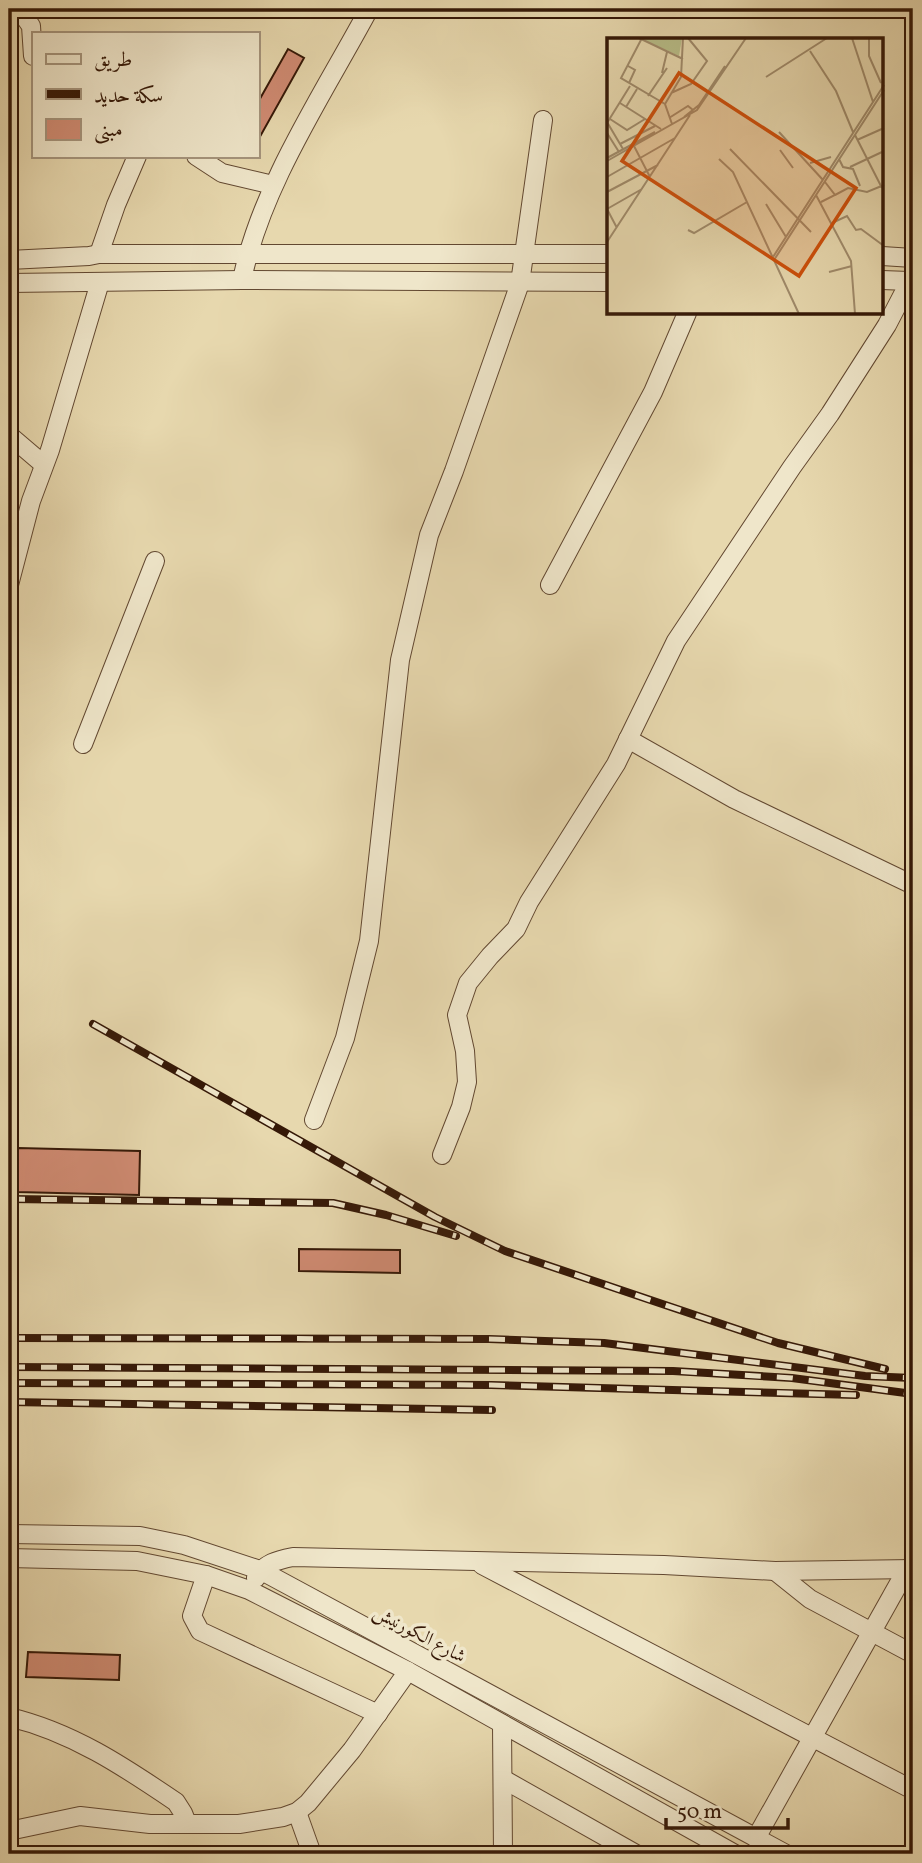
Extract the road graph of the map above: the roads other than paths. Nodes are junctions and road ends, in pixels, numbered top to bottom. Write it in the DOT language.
graph roads {
  1 [pos="19,9"];
  2 [pos="369,9"];
  3 [pos="32,41"];
  4 [pos="543,120"];
  5 [pos="136,158"];
  6 [pos="199,158"];
  7 [pos="273,185"];
  8 [pos="247,253"];
  9 [pos="99,254"];
  10 [pos="607,254"];
  11 [pos="524,255"];
  12 [pos="884,256"];
  13 [pos="913,258"];
  14 [pos="9,260"];
  15 [pos="911,278"];
  16 [pos="242,280"];
  17 [pos="884,280"];
  18 [pos="100,282"];
  19 [pos="607,282"];
  20 [pos="9,283"];
  21 [pos="520,283"];
  22 [pos="686,315"];
  23 [pos="9,435"];
  24 [pos="43,464"];
  25 [pos="155,561"];
  26 [pos="9,585"];
  27 [pos="550,585"];
  28 [pos="628,739"];
  29 [pos="83,744"];
  30 [pos="913,885"];
  31 [pos="314,1121"];
  32 [pos="442,1155"];
  33 [pos="9,1534"];
  34 [pos="9,1558"];
  35 [pos="477,1562"];
  36 [pos="910,1569"];
  37 [pos="260,1570"];
  38 [pos="775,1571"];
  39 [pos="206,1575"];
  40 [pos="249,1590"];
  41 [pos="872,1632"];
  42 [pos="913,1654"];
  43 [pos="408,1671"];
  44 [pos="378,1714"];
  45 [pos="9,1717"];
  46 [pos="502,1724"];
  47 [pos="813,1737"];
  48 [pos="503,1779"];
  49 [pos="913,1790"];
  50 [pos="297,1812"];
  51 [pos="187,1823"];
  52 [pos="9,1830"];
  53 [pos="756,1838"];
  54 [pos="312,1854"];
  55 [pos="503,1854"];
  56 [pos="636,1854"];
  57 [pos="735,1854"];
  58 [pos="786,1854"];
  1 -- 3 [label="street"];
  2 -- 7 [label="street"];
  4 -- 11 [label="street"];
  5 -- 9 [label="street"];
  6 -- 7 [label="street"];
  7 -- 8 [label="street"];
  8 -- 9 [label="street"];
  8 -- 11 [label="street"];
  8 -- 16 [label="street"];
  9 -- 14 [label="street"];
  10 -- 11 [label="street"];
  11 -- 21 [label="street"];
  12 -- 13 [label="street"];
  15 -- 17 [label="street"];
  15 -- 28 [label="street"];
  16 -- 18 [label="street"];
  16 -- 21 [label="street"];
  18 -- 20 [label="street"];
  18 -- 24 [label="street"];
  19 -- 21 [label="street"];
  21 -- 31 [label="street"];
  22 -- 27 [label="street"];
  23 -- 24 [label="street"];
  24 -- 26 [label="street"];
  25 -- 29 [label="street"];
  28 -- 30 [label="street"];
  28 -- 32 [label="street"];
  33 -- 37 [label="street, شارع الكورنيش"];
  34 -- 39 [label="street, شارع الكورنيش"];
  35 -- 37 [label="street"];
  35 -- 38 [label="street"];
  35 -- 47 [label="street"];
  36 -- 38 [label="street"];
  36 -- 41 [label="street"];
  37 -- 40 [label="street"];
  37 -- 53 [label="street, شارع الكورنيش"];
  38 -- 41 [label="street"];
  39 -- 40 [label="street, شارع الكورنيش"];
  39 -- 44 [label="street"];
  40 -- 43 [label="street, شارع الكورنيش"];
  41 -- 42 [label="street"];
  41 -- 47 [label="street"];
  43 -- 44 [label="street"];
  43 -- 46 [label="street, شارع الكورنيش"];
  44 -- 50 [label="street"];
  45 -- 51 [label="street"];
  46 -- 48 [label="street"];
  46 -- 57 [label="street, شارع الكورنيش"];
  47 -- 49 [label="street"];
  47 -- 53 [label="street"];
  48 -- 55 [label="street"];
  48 -- 56 [label="street"];
  50 -- 51 [label="street"];
  50 -- 54 [label="street"];
  51 -- 52 [label="street"];
  53 -- 58 [label="street, شارع الكورنيش"];
}
